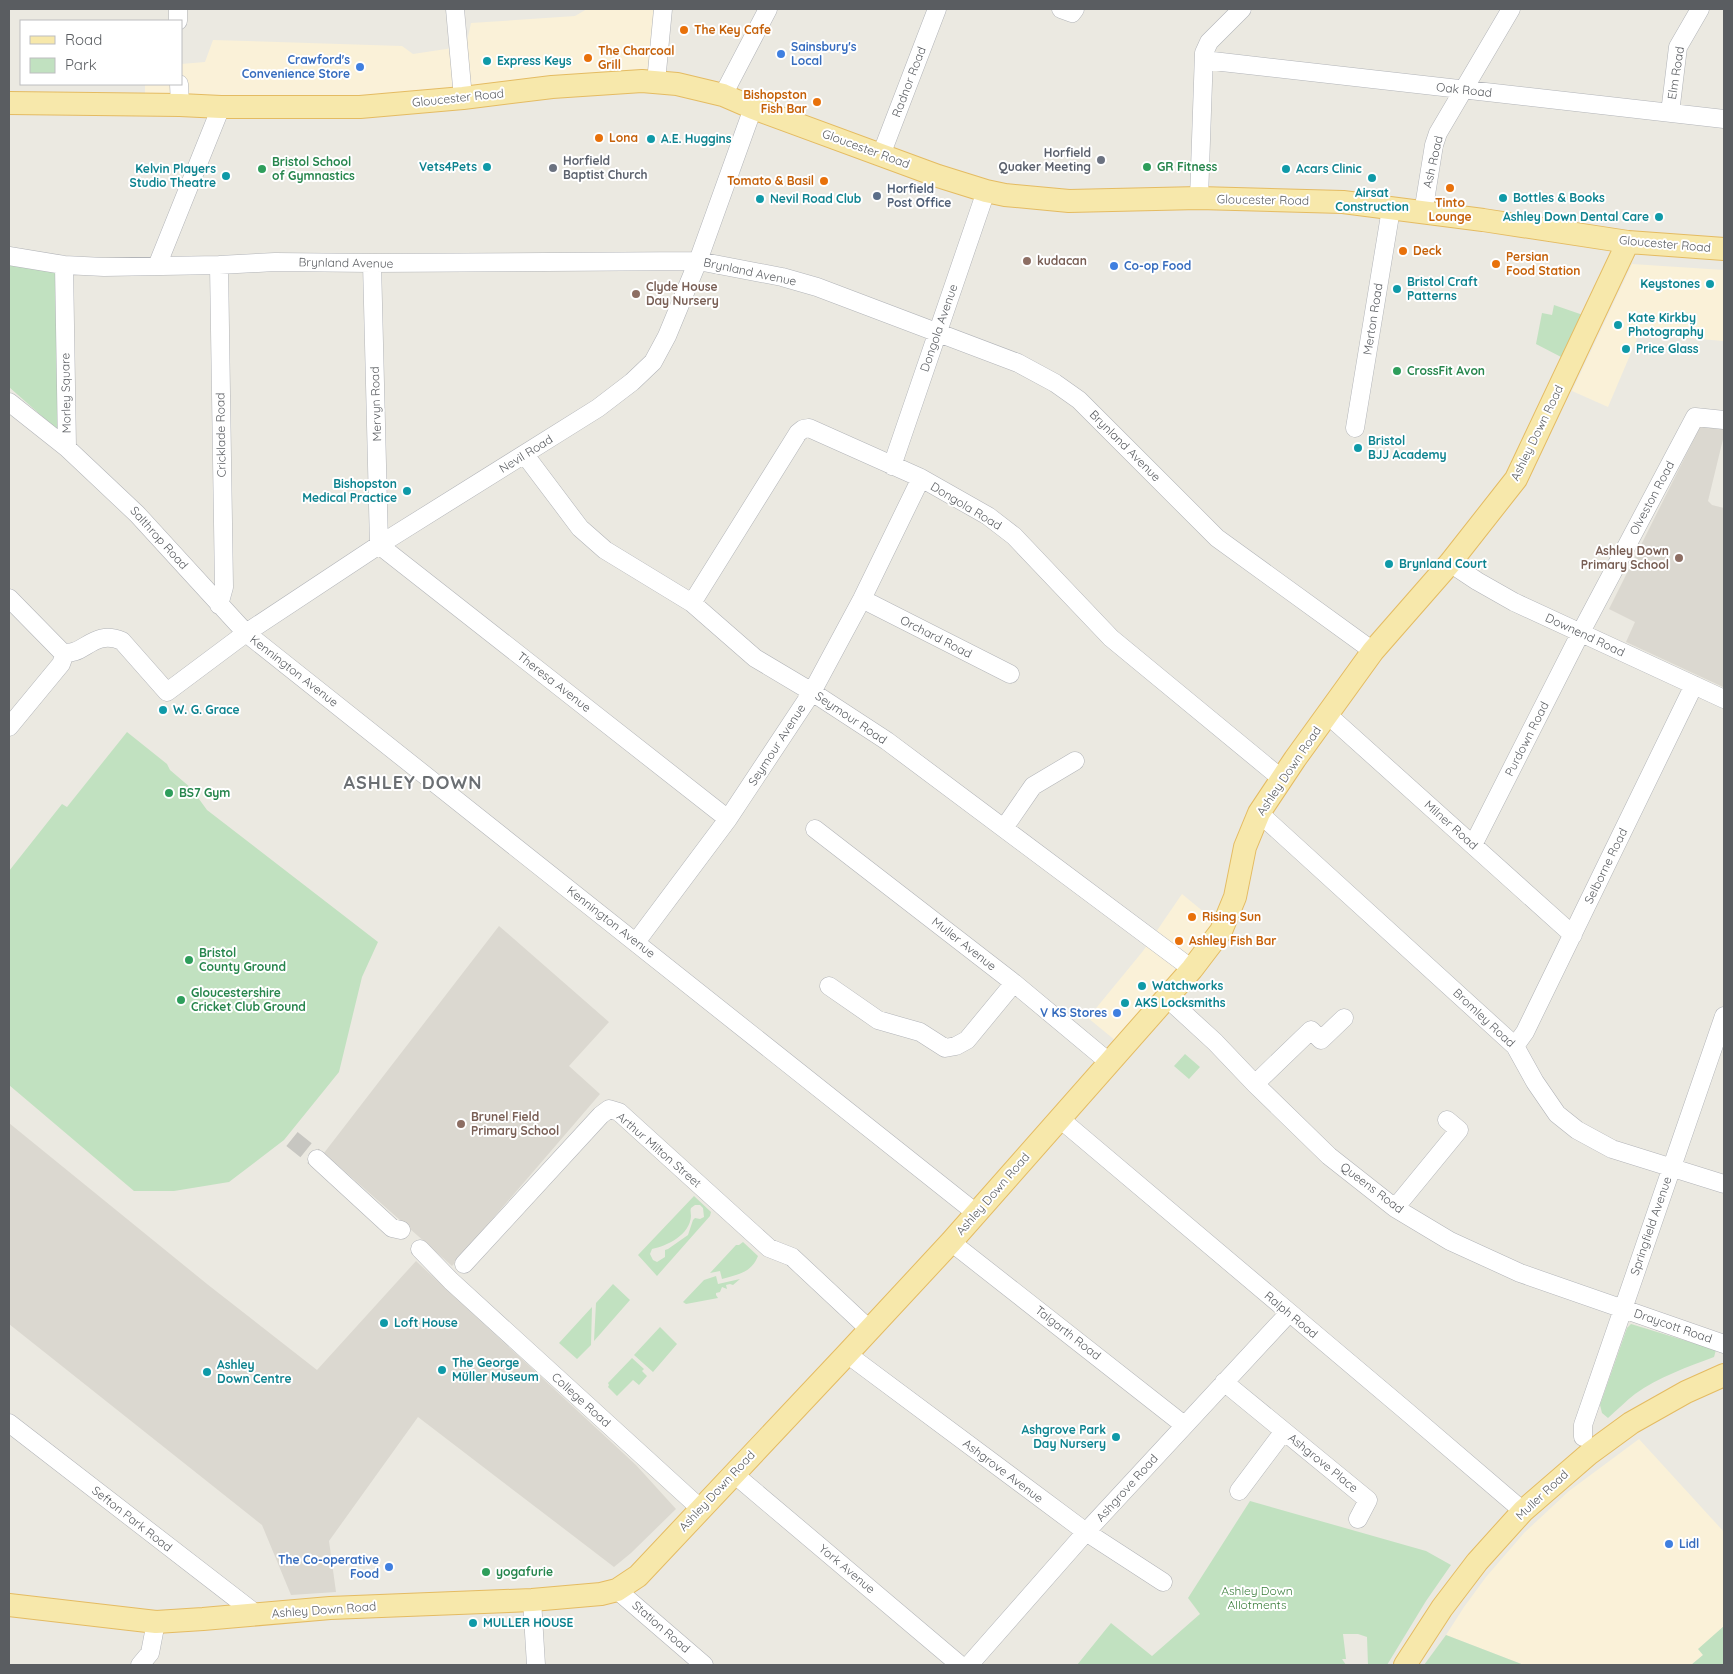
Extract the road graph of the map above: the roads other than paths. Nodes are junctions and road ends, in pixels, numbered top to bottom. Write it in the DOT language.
graph roads {
  1 [pos="455,9"];
  2 [pos="663,9"];
  3 [pos="768,9"];
  4 [pos="937,9"];
  5 [pos="1061,9"];
  6 [pos="1075,9"];
  7 [pos="1242,9"];
  8 [pos="1511,9"];
  9 [pos="1700,9"];
  10 [pos="1204,60"];
  11 [pos="656,82"];
  12 [pos="1463,90"];
  13 [pos="180,94"];
  14 [pos="722,95"];
  15 [pos="463,98"];
  16 [pos="9,103"];
  17 [pos="221,107"];
  18 [pos="753,108"];
  19 [pos="1670,113"];
  20 [pos="1724,119"];
  21 [pos="881,155"];
  22 [pos="986,192"];
  23 [pos="1200,198"];
  24 [pos="1391,209"];
  25 [pos="1423,213"];
  26 [pos="1628,242"];
  27 [pos="1724,249"];
  28 [pos="9,256"];
  29 [pos="698,261"];
  30 [pos="372,263"];
  31 [pos="64,265"];
  32 [pos="219,265"];
  33 [pos="157,266"];
  34 [pos="937,332"];
  35 [pos="9,402"];
  36 [pos="1724,420"];
  37 [pos="1355,428"];
  38 [pos="67,448"];
  39 [pos="525,455"];
  40 [pos="892,466"];
  41 [pos="921,478"];
  42 [pos="380,545"];
  43 [pos="1450,563"];
  44 [pos="9,598"];
  45 [pos="862,599"];
  46 [pos="692,603"];
  47 [pos="219,605"];
  48 [pos="1581,632"];
  49 [pos="246,633"];
  50 [pos="1373,651"];
  51 [pos="65,653"];
  52 [pos="1010,674"];
  53 [pos="1694,685"];
  54 [pos="812,692"];
  55 [pos="1724,699"];
  56 [pos="1328,715"];
  57 [pos="9,727"];
  58 [pos="1075,761"];
  59 [pos="1282,779"];
  60 [pos="1259,813"];
  61 [pos="728,819"];
  62 [pos="1004,828"];
  63 [pos="816,829"];
  64 [pos="1473,845"];
  65 [pos="1573,935"];
  66 [pos="636,942"];
  67 [pos="1192,969"];
  68 [pos="1014,983"];
  69 [pos="830,986"];
  70 [pos="1167,998"];
  71 [pos="1344,1018"];
  72 [pos="1724,1021"];
  73 [pos="1515,1046"];
  74 [pos="1110,1063"];
  75 [pos="1255,1084"];
  76 [pos="1059,1118"];
  77 [pos="1447,1120"];
  78 [pos="317,1159"];
  79 [pos="1671,1167"];
  80 [pos="1724,1184"];
  81 [pos="1395,1208"];
  82 [pos="976,1213"];
  83 [pos="401,1230"];
  84 [pos="951,1242"];
  85 [pos="420,1249"];
  86 [pos="464,1264"];
  87 [pos="1622,1308"];
  88 [pos="1289,1313"];
  89 [pos="869,1329"];
  90 [pos="1724,1344"];
  91 [pos="847,1354"];
  92 [pos="1724,1375"];
  93 [pos="1224,1382"];
  94 [pos="9,1423"];
  95 [pos="1184,1425"];
  96 [pos="1284,1432"];
  97 [pos="1583,1438"];
  98 [pos="734,1474"];
  99 [pos="1239,1490"];
  100 [pos="700,1509"];
  101 [pos="1523,1511"];
  102 [pos="1358,1519"];
  103 [pos="1086,1532"];
  104 [pos="1163,1582"];
  105 [pos="617,1590"];
  106 [pos="532,1600"];
  107 [pos="9,1605"];
  108 [pos="256,1614"];
  109 [pos="156,1622"];
  110 [pos="140,1665"];
  111 [pos="536,1665"];
  112 [pos="704,1665"];
  113 [pos="960,1665"];
  114 [pos="969,1665"];
  115 [pos="1405,1665"];
  1 -- 15 [label="street"];
  2 -- 11 [label="street"];
  3 -- 14 [label="street"];
  4 -- 21 [label="street, Radnor Road"];
  5 -- 6 [label="street"];
  7 -- 10 [label="street"];
  8 -- 12 [label="street, Ash Road"];
  9 -- 19 [label="street, Elm Road"];
  10 -- 12 [label="street, Oak Road"];
  10 -- 23 [label="street"];
  11 -- 14 [label="main road, Gloucester Road"];
  11 -- 15 [label="main road, Gloucester Road"];
  12 -- 19 [label="street, Oak Road"];
  12 -- 25 [label="street, Ash Road"];
  13 -- 16 [label="main road, Gloucester Road"];
  13 -- 17 [label="main road, Gloucester Road"];
  14 -- 18 [label="main road, Gloucester Road"];
  15 -- 17 [label="main road, Gloucester Road"];
  17 -- 33 [label="street"];
  18 -- 21 [label="main road, Gloucester Road"];
  18 -- 29 [label="street, Nevil Road"];
  19 -- 20 [label="street, Oak Road"];
  21 -- 22 [label="main road, Gloucester Road"];
  22 -- 23 [label="main road, Gloucester Road"];
  22 -- 34 [label="street, Dongola Avenue"];
  23 -- 24 [label="main road, Gloucester Road"];
  24 -- 25 [label="main road, Gloucester Road"];
  24 -- 37 [label="street, Merton Road"];
  25 -- 26 [label="main road, Gloucester Road"];
  26 -- 27 [label="main road, Gloucester Road"];
  26 -- 43 [label="main road, Ashley Down Road"];
  28 -- 31 [label="street, Brynland Avenue"];
  29 -- 30 [label="street, Brynland Avenue"];
  29 -- 34 [label="street, Brynland Avenue"];
  29 -- 39 [label="street, Nevil Road"];
  30 -- 32 [label="street, Brynland Avenue"];
  30 -- 42 [label="street, Mervyn Road"];
  31 -- 33 [label="street, Brynland Avenue"];
  31 -- 38 [label="street, Morley Square"];
  32 -- 33 [label="street, Brynland Avenue"];
  32 -- 47 [label="street, Cricklade Road"];
  34 -- 40 [label="street, Dongola Avenue"];
  34 -- 50 [label="street, Brynland Avenue"];
  35 -- 38 [label="street, Morley Square"];
  36 -- 48 [label="street, Olveston Road"];
  38 -- 47 [label="street, Salthrop Road"];
  39 -- 42 [label="street, Nevil Road"];
  39 -- 46 [label="street, Seymour Road"];
  40 -- 41 [label="street, Dongola Road"];
  40 -- 46 [label="street, Dongola Road"];
  41 -- 45 [label="street, Seymour Avenue"];
  41 -- 59 [label="street, Dongola Road"];
  42 -- 49 [label="street, Nevil Road"];
  42 -- 61 [label="street, Theresa Avenue"];
  43 -- 48 [label="street, Downend Road"];
  43 -- 50 [label="main road, Ashley Down Road"];
  44 -- 51 [label="street"];
  45 -- 52 [label="street, Orchard Road"];
  45 -- 54 [label="street, Seymour Avenue"];
  46 -- 54 [label="street, Seymour Road"];
  47 -- 49 [label="street, Salthrop Road"];
  48 -- 53 [label="street, Downend Road"];
  48 -- 64 [label="street, Purdown Road"];
  49 -- 51 [label="street, Nevil Road"];
  49 -- 66 [label="street, Kennington Avenue"];
  50 -- 56 [label="main road, Ashley Down Road"];
  51 -- 57 [label="street"];
  53 -- 55 [label="street, Downend Road"];
  53 -- 65 [label="street, Selborne Road"];
  54 -- 61 [label="street, Seymour Avenue"];
  54 -- 62 [label="street, Seymour Road"];
  56 -- 59 [label="main road, Ashley Down Road"];
  56 -- 64 [label="street, Milner Road"];
  58 -- 62 [label="street"];
  59 -- 60 [label="main road, Ashley Down Road"];
  60 -- 67 [label="main road, Ashley Down Road"];
  60 -- 73 [label="street, Bromley Road"];
  61 -- 66 [label="street, Seymour Avenue"];
  62 -- 67 [label="street, Seymour Road"];
  63 -- 68 [label="street, Muller Avenue"];
  64 -- 65 [label="street, Milner Road"];
  65 -- 73 [label="street, Selborne Road"];
  66 -- 82 [label="street, Kennington Avenue"];
  67 -- 70 [label="main road, Ashley Down Road"];
  68 -- 69 [label="street"];
  68 -- 74 [label="street, Muller Avenue"];
  70 -- 74 [label="main road, Ashley Down Road"];
  70 -- 75 [label="street, Queens Road"];
  71 -- 75 [label="street"];
  72 -- 79 [label="street, Springfield Avenue"];
  73 -- 79 [label="street, Bromley Road"];
  74 -- 76 [label="main road, Ashley Down Road"];
  75 -- 81 [label="street, Queens Road"];
  76 -- 82 [label="main road, Ashley Down Road"];
  76 -- 88 [label="street, Ralph Road"];
  77 -- 81 [label="street"];
  78 -- 83 [label="street"];
  79 -- 80 [label="street, Bromley Road"];
  79 -- 87 [label="street, Springfield Avenue"];
  81 -- 87 [label="street, Queens Road"];
  82 -- 84 [label="main road, Ashley Down Road"];
  84 -- 89 [label="main road, Ashley Down Road"];
  84 -- 95 [label="street, Talgarth Road"];
  85 -- 100 [label="street, College Road"];
  86 -- 89 [label="street, Arthur Milton Street"];
  87 -- 90 [label="street, Draycott Road"];
  87 -- 97 [label="street, Springfield Avenue"];
  88 -- 93 [label="street, Ashgrove Road"];
  88 -- 101 [label="street, Ralph Road"];
  89 -- 91 [label="main road, Ashley Down Road"];
  91 -- 98 [label="main road, Ashley Down Road"];
  91 -- 103 [label="street, Ashgrove Avenue"];
  92 -- 101 [label="main road, Muller Road"];
  93 -- 95 [label="street, Ashgrove Road"];
  93 -- 96 [label="street, Ashgrove Place"];
  94 -- 108 [label="street, Sefton Park Road"];
  95 -- 103 [label="street, Ashgrove Road"];
  96 -- 99 [label="street, Ashgrove Place"];
  96 -- 102 [label="street, Ashgrove Place"];
  98 -- 100 [label="main road, Ashley Down Road"];
  98 -- 113 [label="street, York Avenue"];
  100 -- 105 [label="main road, Ashley Down Road"];
  101 -- 115 [label="main road, Muller Road"];
  103 -- 104 [label="street, Ashgrove Avenue"];
  103 -- 114 [label="street, Ashgrove Road"];
  105 -- 106 [label="main road, Ashley Down Road"];
  105 -- 112 [label="street, Station Road"];
  106 -- 108 [label="main road, Ashley Down Road"];
  106 -- 111 [label="street"];
  107 -- 109 [label="main road, Ashley Down Road"];
  108 -- 109 [label="main road, Ashley Down Road"];
  109 -- 110 [label="street"];
}
